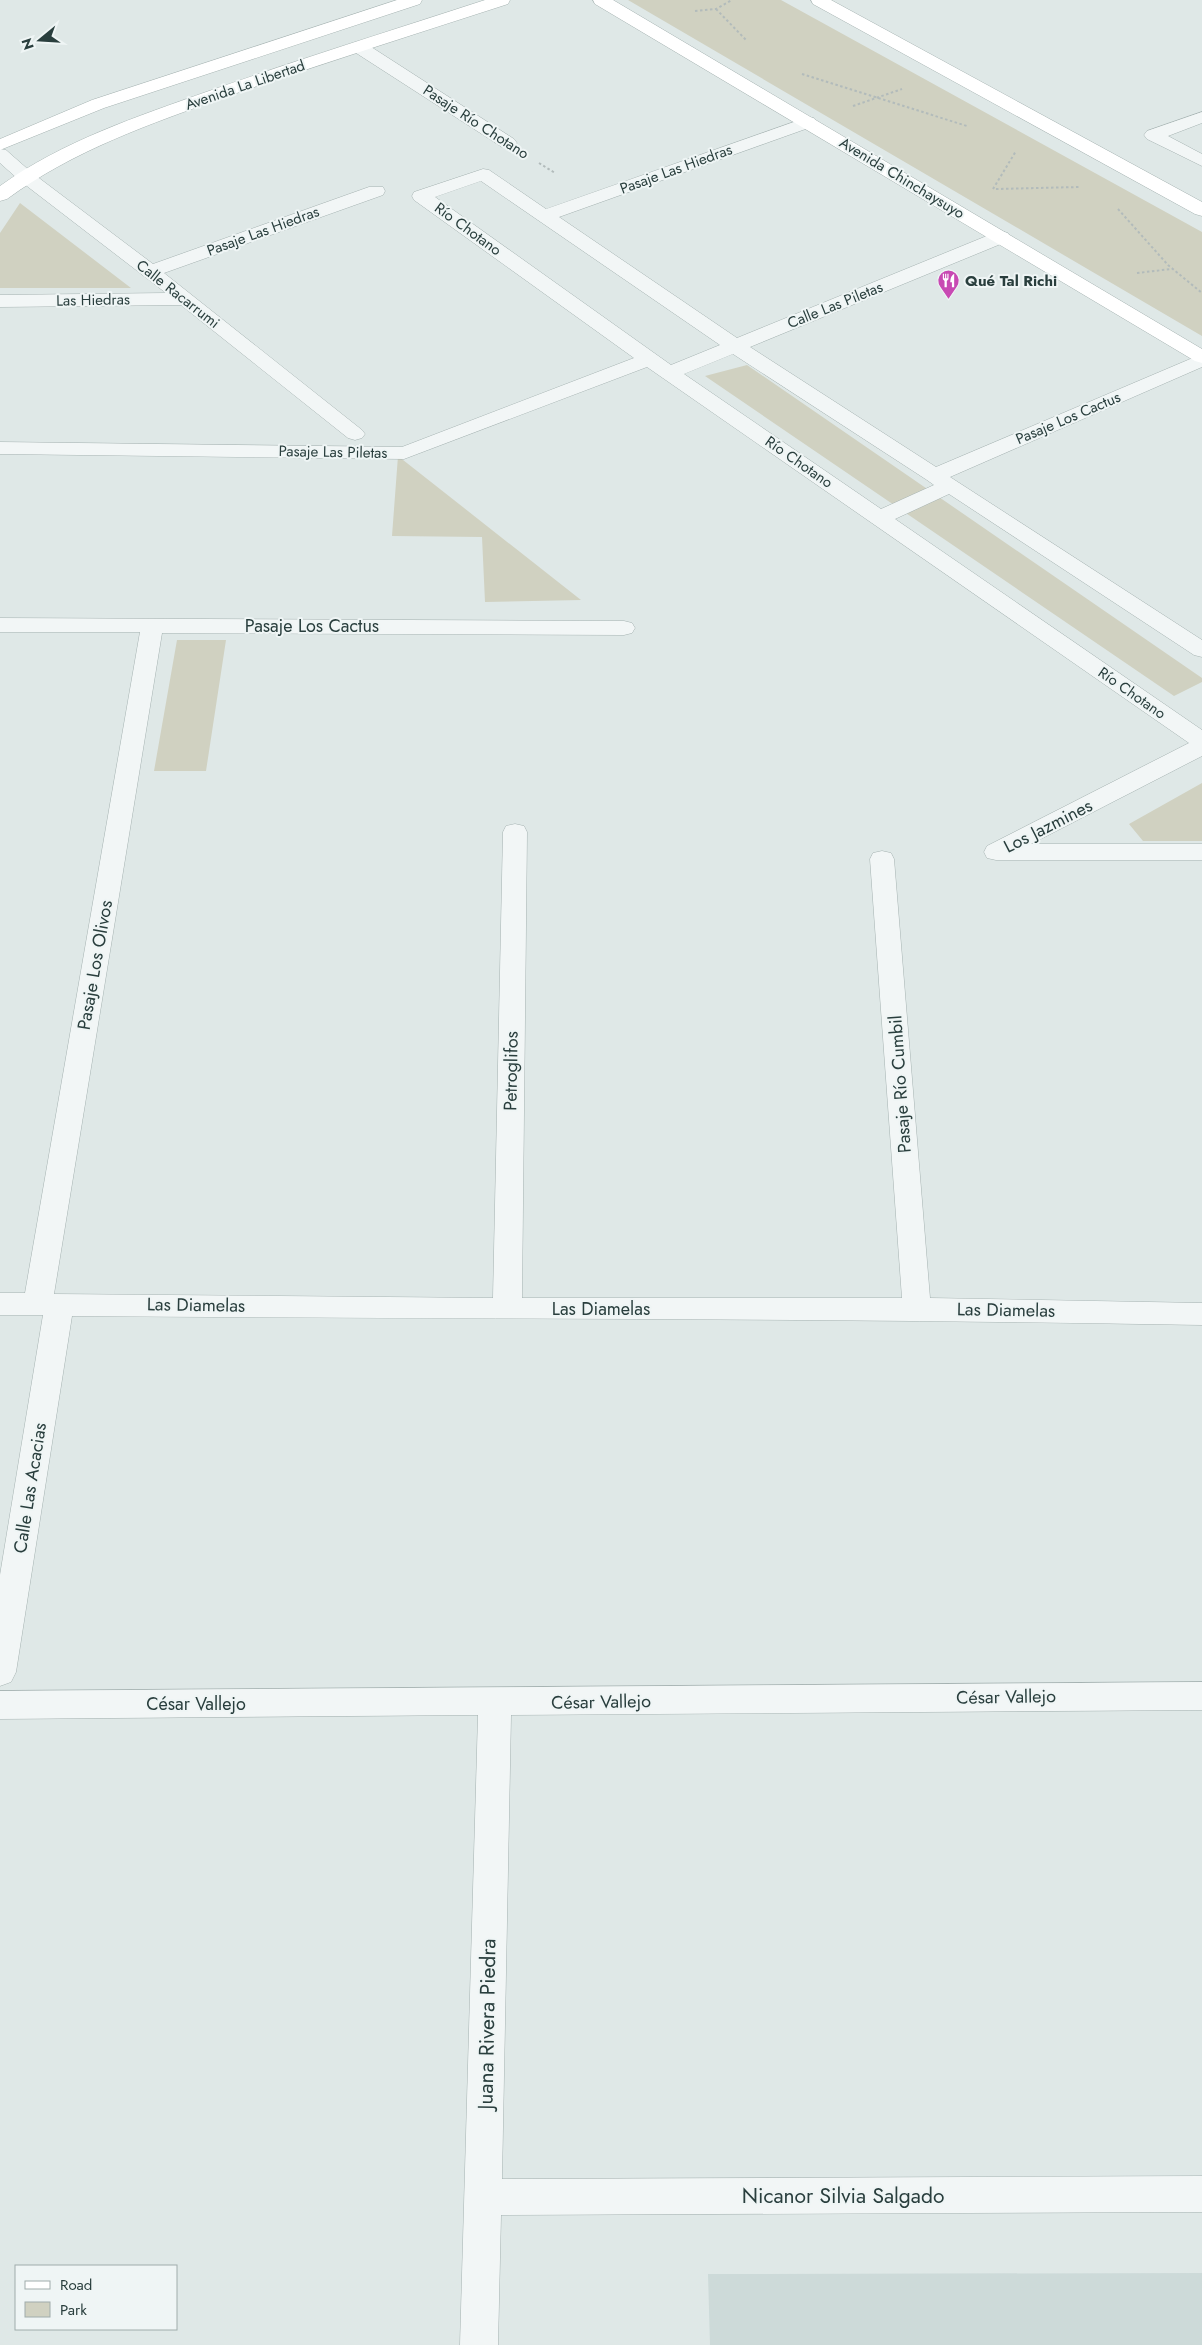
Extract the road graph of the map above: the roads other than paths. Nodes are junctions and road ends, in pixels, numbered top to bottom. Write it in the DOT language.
graph roads {
  1 [pos="414,0"];
  2 [pos="502,0"];
  3 [pos="601,0"];
  4 [pos="818,0"];
  5 [pos="359,47"];
  6 [pos="206,67"];
  7 [pos="236,88"];
  8 [pos="1202,117"];
  9 [pos="808,122"];
  10 [pos="508,142"];
  11 [pos="0,146"];
  12 [pos="0,154"];
  13 [pos="1202,161"];
  14 [pos="25,176"];
  15 [pos="376,191"];
  16 [pos="0,195"];
  17 [pos="1202,210"];
  18 [pos="544,216"];
  19 [pos="1001,237"];
  20 [pos="150,272"];
  21 [pos="186,299"];
  22 [pos="0,302"];
  23 [pos="735,346"];
  24 [pos="649,359"];
  25 [pos="1202,359"];
  26 [pos="669,373"];
  27 [pos="355,434"];
  28 [pos="0,448"];
  29 [pos="942,481"];
  30 [pos="880,518"];
  31 [pos="0,625"];
  32 [pos="152,626"];
  33 [pos="624,628"];
  34 [pos="1202,650"];
  35 [pos="1202,741"];
  36 [pos="1202,746"];
  37 [pos="515,832"];
  38 [pos="1202,852"];
  39 [pos="882,858"];
  40 [pos="0,1304"];
  41 [pos="48,1304"];
  42 [pos="507,1309"];
  43 [pos="917,1309"];
  44 [pos="1202,1314"];
  45 [pos="0,1672"];
  46 [pos="1202,1696"];
  47 [pos="495,1703"];
  48 [pos="0,1705"];
  49 [pos="1202,2194"];
  50 [pos="483,2196"];
  51 [pos="479,2345"];
  1 -- 6 [label="street, Avenida La Libertad"];
  2 -- 5 [label="street, Avenida La Libertad"];
  3 -- 9 [label="street, Avenida Chinchaysuyo"];
  4 -- 17 [label="street"];
  5 -- 7 [label="street, Avenida La Libertad"];
  5 -- 10 [label="street, Pasaje Río Chotano"];
  6 -- 7 [label="street"];
  6 -- 11 [label="street, Avenida La Libertad"];
  7 -- 14 [label="street, Avenida La Libertad"];
  8 -- 13 [label="street"];
  9 -- 18 [label="street, Pasaje Las Hiedras"];
  9 -- 19 [label="street, Avenida Chinchaysuyo"];
  12 -- 14 [label="street, Calle Racarrumi"];
  14 -- 16 [label="street, Avenida La Libertad"];
  14 -- 20 [label="street, Calle Racarrumi"];
  15 -- 20 [label="street, Pasaje Las Hiedras"];
  18 -- 23 [label="street, Río Chotano"];
  18 -- 24 [label="street, Río Chotano"];
  19 -- 23 [label="street, Calle Las Piletas"];
  19 -- 25 [label="street, Avenida Chinchaysuyo"];
  20 -- 21 [label="street, Calle Racarrumi"];
  21 -- 22 [label="street, Las Hiedras"];
  21 -- 27 [label="street, Calle Racarrumi"];
  23 -- 26 [label="street, Calle Las Piletas"];
  23 -- 29 [label="street, Río Chotano"];
  24 -- 26 [label="street, Río Chotano"];
  24 -- 28 [label="street, Pasaje Las Piletas"];
  25 -- 29 [label="street, Pasaje Los Cactus"];
  26 -- 30 [label="street, Río Chotano"];
  29 -- 30 [label="street, Pasaje Los Cactus"];
  29 -- 34 [label="street, Río Chotano"];
  30 -- 35 [label="street, Río Chotano"];
  31 -- 32 [label="street, Pasaje Los Cactus"];
  32 -- 33 [label="street, Pasaje Los Cactus"];
  32 -- 41 [label="street, Pasaje Los Olivos"];
  36 -- 38 [label="street, Los Jazmines"];
  37 -- 42 [label="street, Petroglifos"];
  39 -- 43 [label="street, Pasaje Río Cumbil"];
  40 -- 41 [label="street, Las Diamelas"];
  41 -- 42 [label="street, Las Diamelas"];
  41 -- 45 [label="street, Calle Las Acacias"];
  42 -- 43 [label="street, Las Diamelas"];
  43 -- 44 [label="street, Las Diamelas"];
  46 -- 47 [label="street, César Vallejo"];
  47 -- 48 [label="street, César Vallejo"];
  47 -- 50 [label="street, Juana Rivera Piedra"];
  49 -- 50 [label="street, Nicanor Silvia Salgado"];
  50 -- 51 [label="street, Juana Rivera Piedra"];
}
